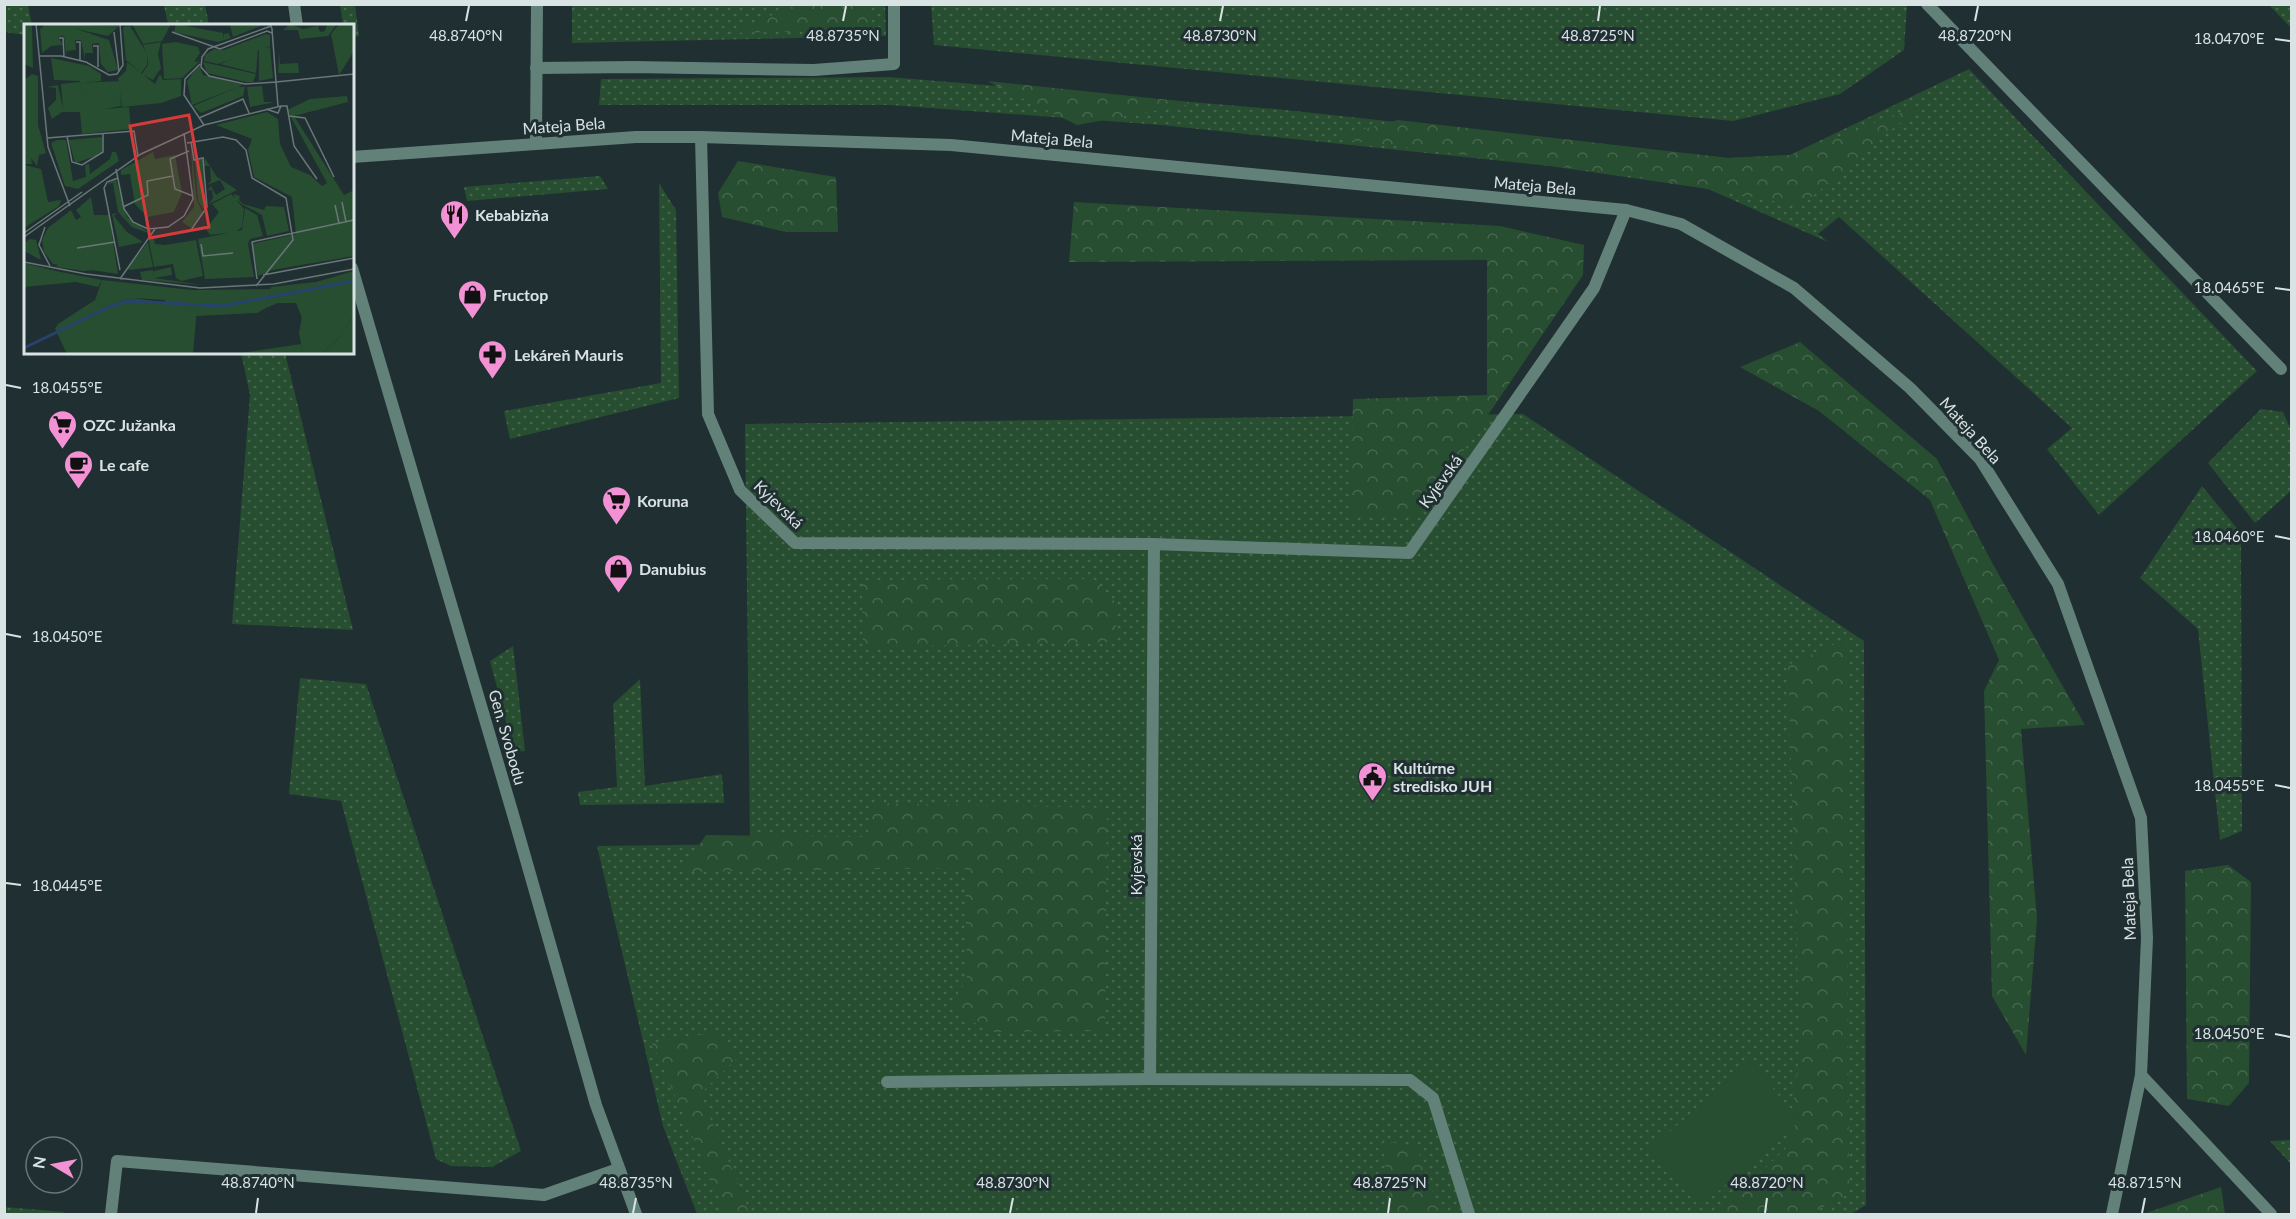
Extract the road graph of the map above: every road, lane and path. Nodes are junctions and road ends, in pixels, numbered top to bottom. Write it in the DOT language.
graph roads {
  1 [pos="294,4"];
  2 [pos="537,4"];
  3 [pos="894,4"];
  4 [pos="1927,4"];
  5 [pos="297,24"];
  6 [pos="536,69"];
  7 [pos="701,137"];
  8 [pos="536,143"];
  9 [pos="354,158"];
  10 [pos="1626,210"];
  11 [pos="354,275"];
  12 [pos="2281,369"];
  13 [pos="1154,544"];
  14 [pos="2141,1075"];
  15 [pos="1150,1079"];
  16 [pos="887,1083"];
  17 [pos="618,1168"];
  18 [pos="111,1215"];
  19 [pos="636,1215"];
  20 [pos="1468,1215"];
  21 [pos="2112,1215"];
  22 [pos="2271,1215"];
  1 -- 5 [label="street"];
  2 -- 6 [label="street"];
  3 -- 6 [label="street"];
  4 -- 12 [label="street"];
  6 -- 8 [label="street"];
  7 -- 8 [label="street, Mateja Bela"];
  7 -- 10 [label="street, Mateja Bela"];
  7 -- 13 [label="street, Kyjevská"];
  8 -- 9 [label="street, Mateja Bela"];
  10 -- 13 [label="street, Kyjevská"];
  10 -- 14 [label="street, Mateja Bela"];
  11 -- 17 [label="street, Gen. Svobodu"];
  13 -- 15 [label="street, Kyjevská"];
  14 -- 21 [label="street, Mateja Bela"];
  14 -- 22 [label="street"];
  15 -- 16 [label="street"];
  15 -- 20 [label="street"];
  17 -- 18 [label="street"];
  17 -- 19 [label="street, Gen. Svobodu"];
}
